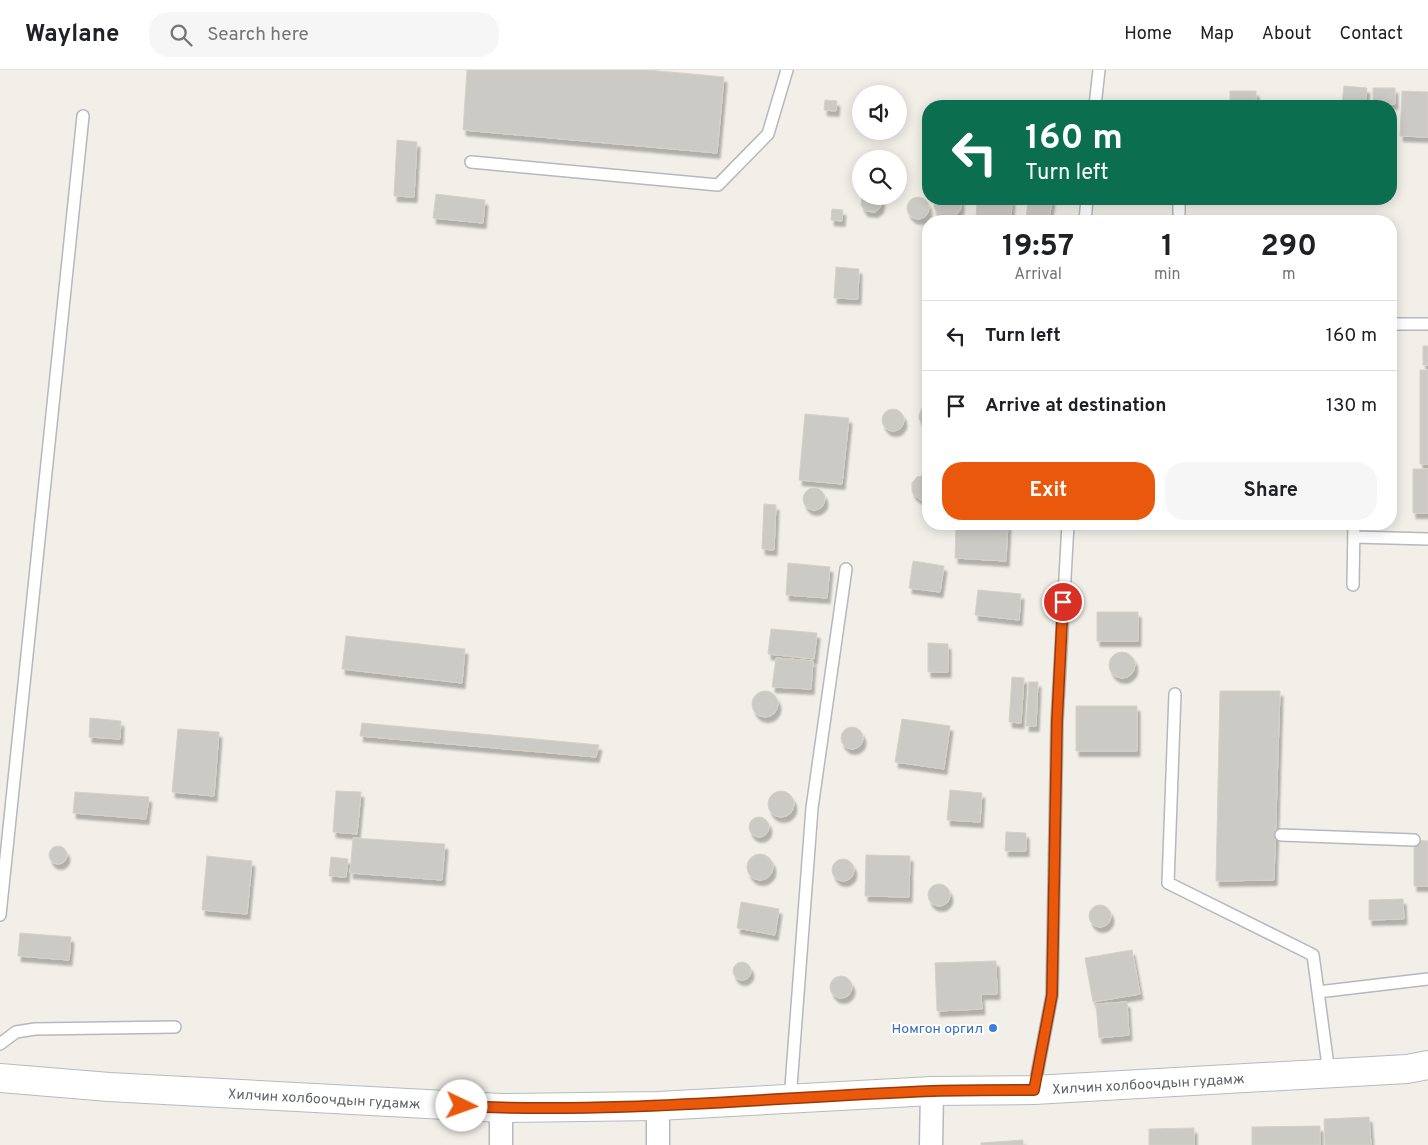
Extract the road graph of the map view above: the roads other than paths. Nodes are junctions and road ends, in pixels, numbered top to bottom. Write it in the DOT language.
graph roads {
  1 [pos="787,70"];
  2 [pos="1099,70"];
  3 [pos="1096,100"];
  4 [pos="83,116"];
  5 [pos="471,162"];
  6 [pos="1397,324"];
  7 [pos="1428,324"];
  8 [pos="1068,530"];
  9 [pos="1354,530"];
  10 [pos="1354,537"];
  11 [pos="1428,539"];
  12 [pos="846,569"];
  13 [pos="1353,585"];
  14 [pos="1175,694"];
  15 [pos="1281,835"];
  16 [pos="1414,840"];
  17 [pos="0,915"];
  18 [pos="1428,979"];
  19 [pos="1318,992"];
  20 [pos="174,1027"];
  21 [pos="0,1044"];
  22 [pos="1428,1066"];
  23 [pos="1329,1073"];
  24 [pos="0,1078"];
  25 [pos="1034,1090"];
  26 [pos="932,1091"];
  27 [pos="790,1100"];
  28 [pos="658,1106"];
  29 [pos="501,1108"];
  30 [pos="501,1145"];
  31 [pos="658,1145"];
  32 [pos="931,1145"];
  1 -- 5 [label="lane"];
  2 -- 3 [label="lane"];
  4 -- 17 [label="lane"];
  6 -- 7 [label="lane"];
  8 -- 25 [label="lane"];
  9 -- 10 [label="lane"];
  10 -- 11 [label="lane"];
  10 -- 13 [label="lane"];
  12 -- 27 [label="lane"];
  14 -- 19 [label="lane"];
  15 -- 16 [label="lane"];
  18 -- 19 [label="lane"];
  19 -- 23 [label="lane"];
  20 -- 21 [label="lane"];
  22 -- 23 [label="main road, Хилчин холбоочдын гудамж"];
  23 -- 25 [label="main road, Хилчин холбоочдын гудамж"];
  24 -- 29 [label="main road, Хилчин холбоочдын гудамж"];
  25 -- 26 [label="main road, Хилчин холбоочдын гудамж"];
  26 -- 27 [label="main road, Хилчин холбоочдын гудамж"];
  26 -- 32 [label="street"];
  27 -- 28 [label="main road, Хилчин холбоочдын гудамж"];
  28 -- 29 [label="main road, Хилчин холбоочдын гудамж"];
  28 -- 31 [label="street"];
  29 -- 30 [label="street"];
}
